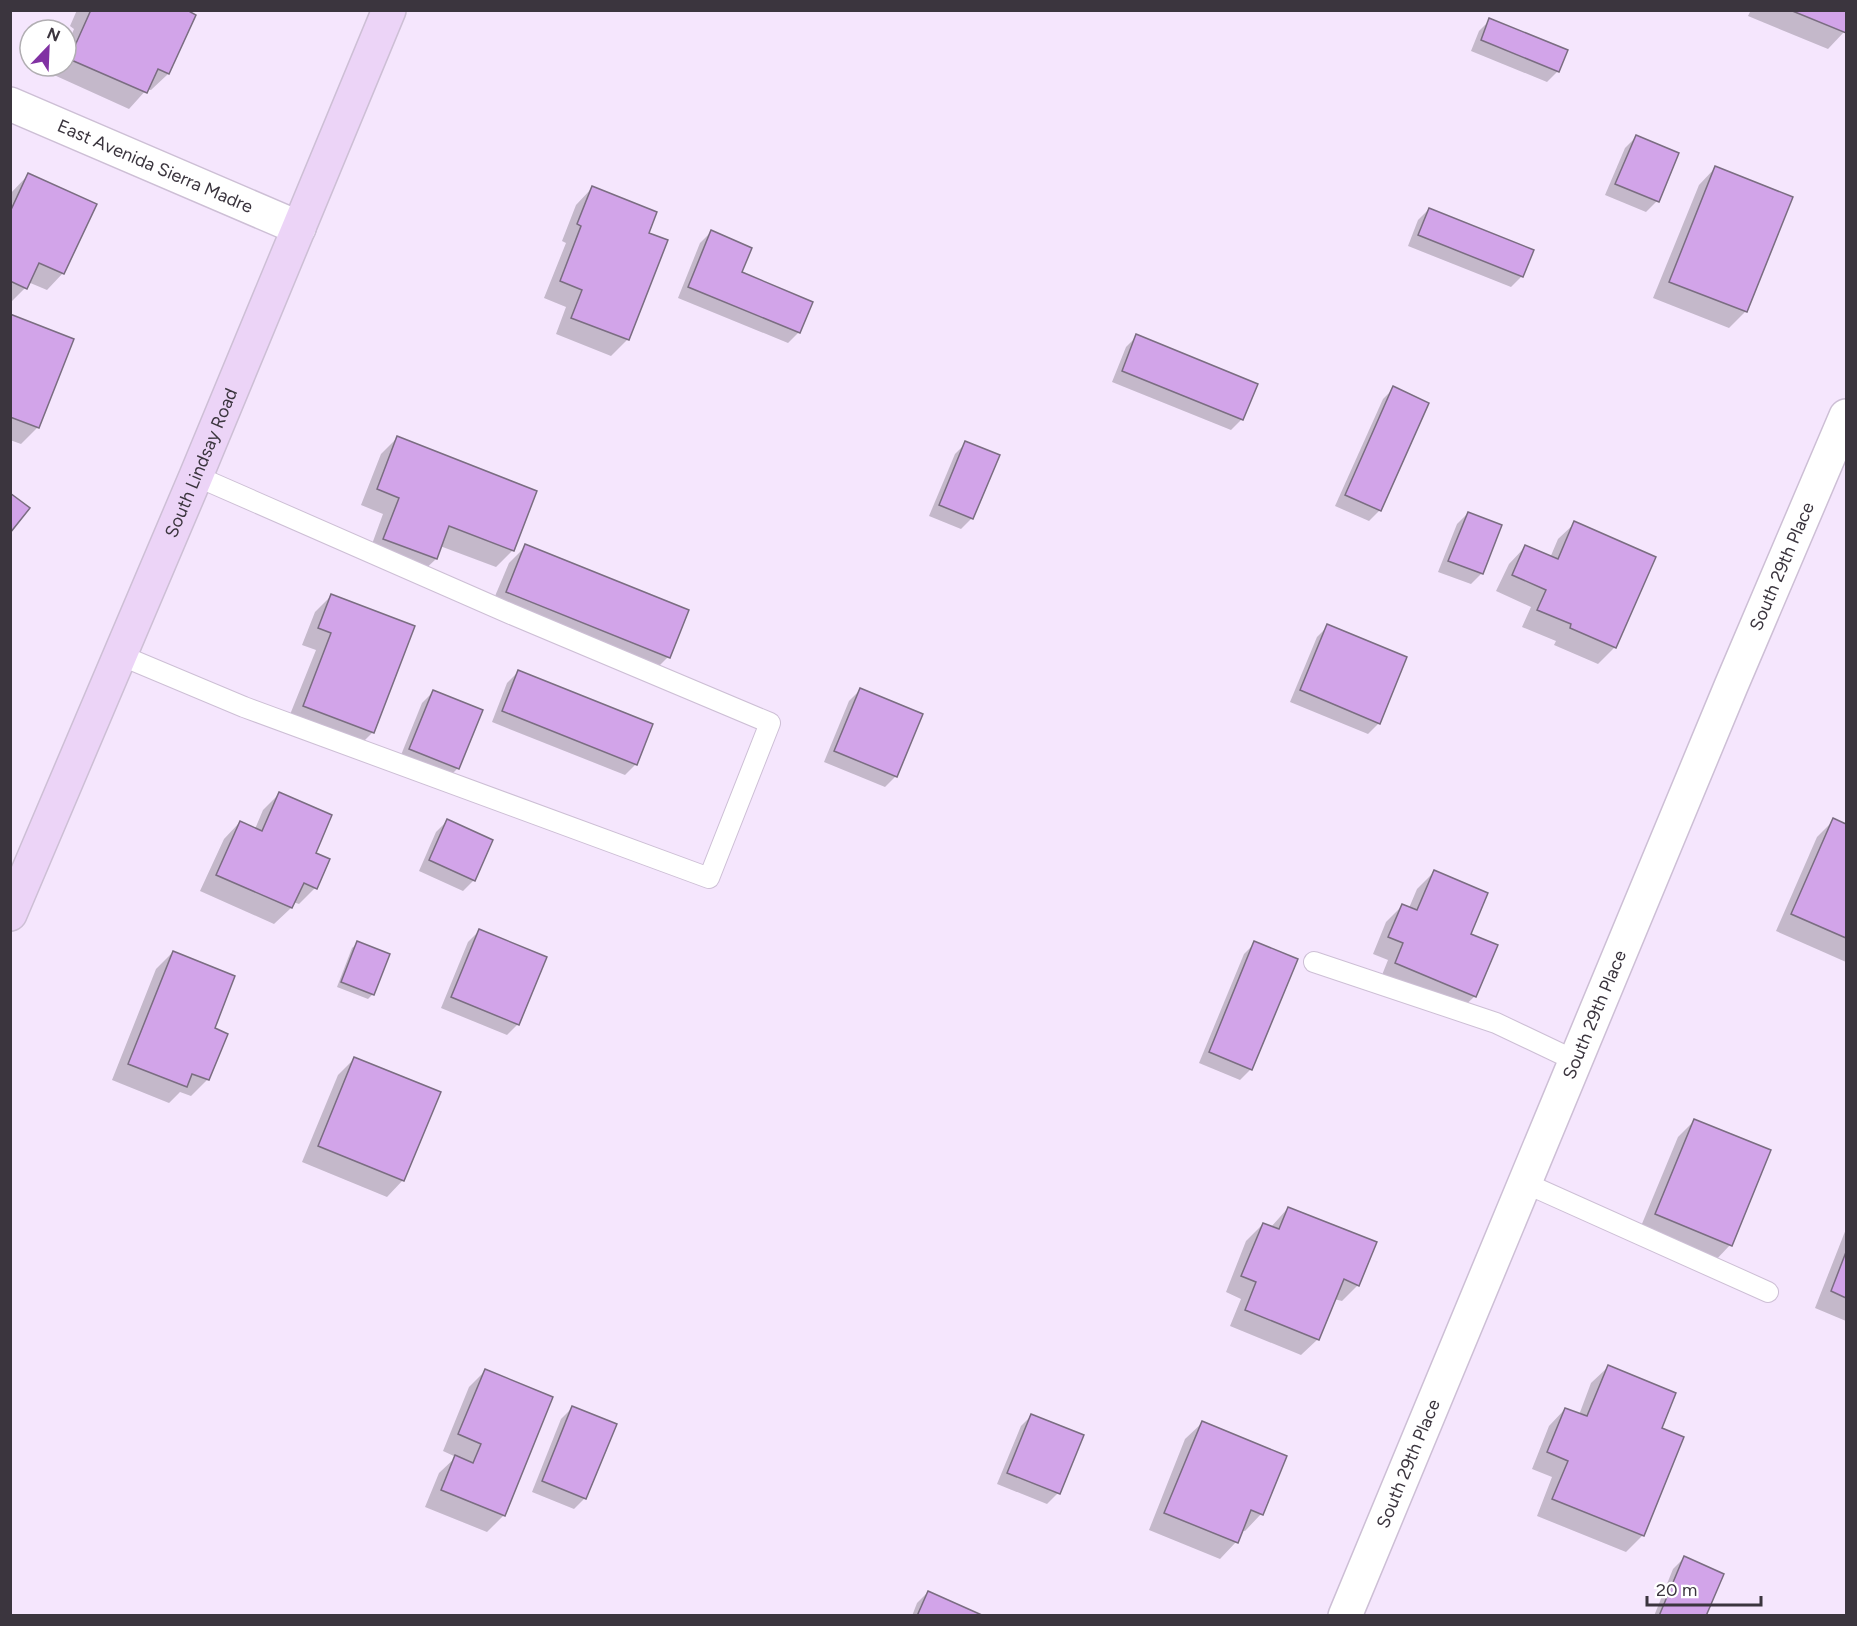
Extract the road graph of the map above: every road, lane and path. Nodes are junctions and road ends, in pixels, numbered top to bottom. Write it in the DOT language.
graph roads {
  1 [pos="389,10"];
  2 [pos="10,104"];
  3 [pos="299,228"];
  4 [pos="1846,416"];
  5 [pos="196,476"];
  6 [pos="120,655"];
  7 [pos="10,914"];
  8 [pos="1314,962"];
  9 [pos="1576,1061"];
  10 [pos="1525,1183"];
  11 [pos="1768,1292"];
  12 [pos="1345,1616"];
  1 -- 3 [label="main road, South Lindsay Road"];
  2 -- 3 [label="street, East Avenida Sierra Madre"];
  3 -- 5 [label="main road, South Lindsay Road"];
  4 -- 9 [label="street, South 29th Place"];
  5 -- 6 [label="main road, South Lindsay Road"];
  5 -- 6 [label="lane"];
  6 -- 7 [label="main road, South Lindsay Road"];
  8 -- 9 [label="lane"];
  9 -- 10 [label="street, South 29th Place"];
  10 -- 11 [label="lane"];
  10 -- 12 [label="street, South 29th Place"];
}
